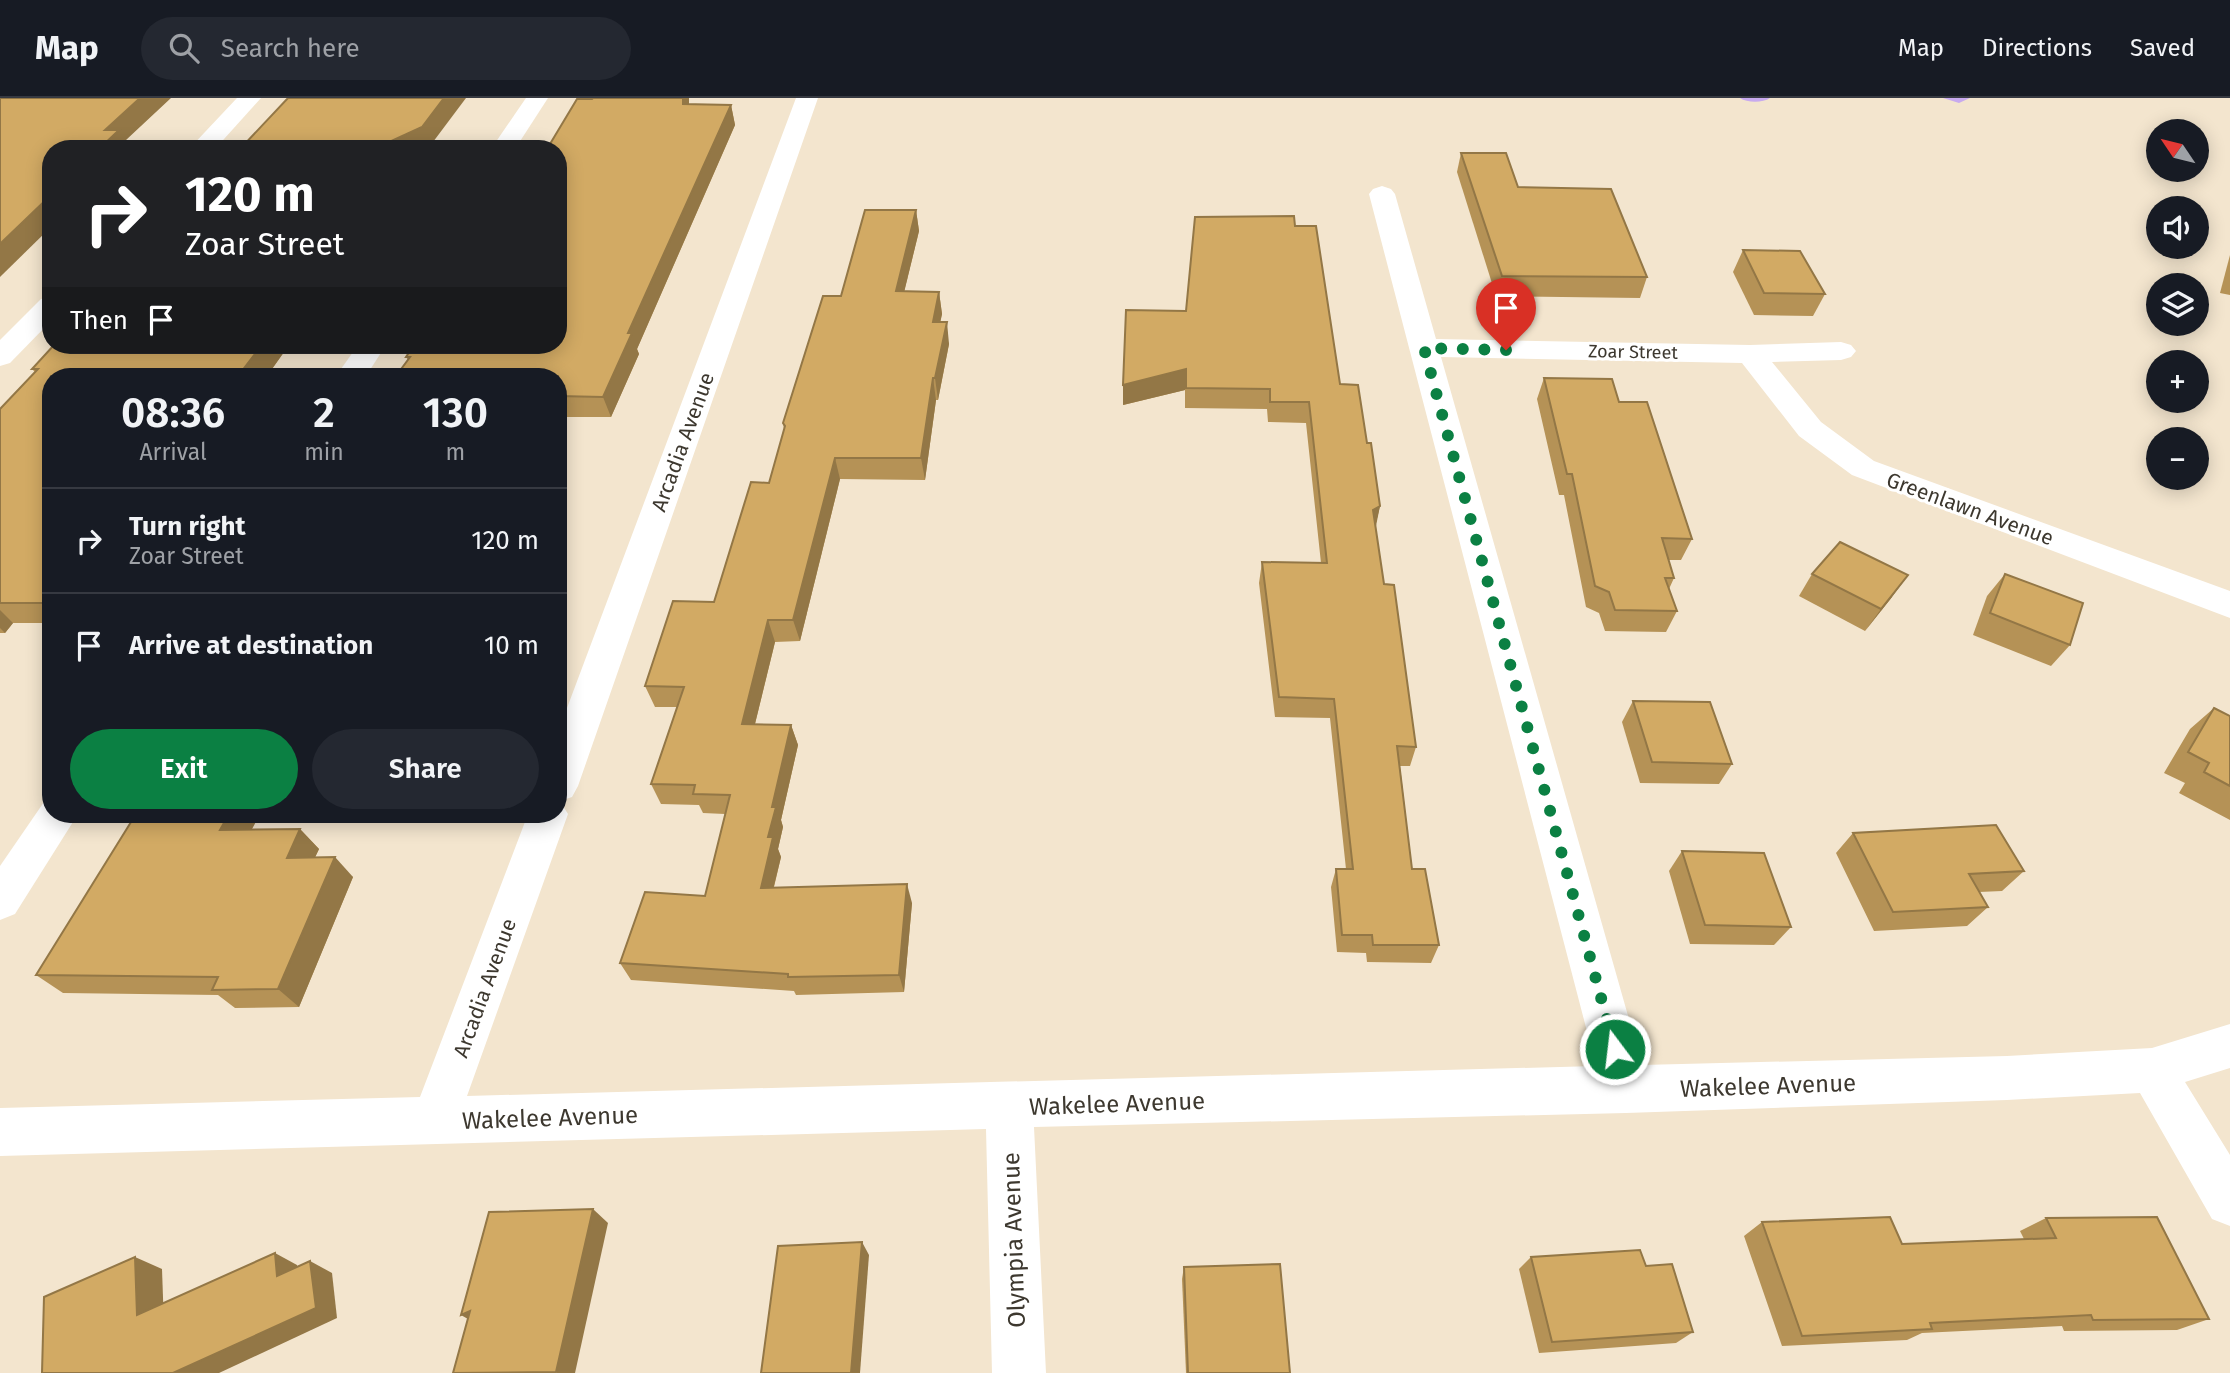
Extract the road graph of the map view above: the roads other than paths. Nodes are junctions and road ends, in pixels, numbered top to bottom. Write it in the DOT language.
graph roads {
  1 [pos="250,98"];
  2 [pos="537,98"];
  3 [pos="807,98"];
  4 [pos="210,140"];
  5 [pos="509,140"];
  6 [pos="1382,194"];
  7 [pos="42,314"];
  8 [pos="1424,348"];
  9 [pos="1841,351"];
  10 [pos="1750,354"];
  11 [pos="0,357"];
  12 [pos="2230,604"];
  13 [pos="567,761"];
  14 [pos="52,823"];
  15 [pos="545,823"];
  16 [pos="0,901"];
  17 [pos="2230,1046"];
  18 [pos="2152,1070"];
  19 [pos="1626,1090"];
  20 [pos="1009,1107"];
  21 [pos="433,1122"];
  22 [pos="0,1132"];
  23 [pos="2230,1201"];
  24 [pos="1019,1373"];
  1 -- 4 [label="street"];
  2 -- 5 [label="street"];
  3 -- 13 [label="street, Arcadia Avenue"];
  6 -- 8 [label="street"];
  7 -- 11 [label="street"];
  8 -- 10 [label="street, Zoar Street"];
  8 -- 19 [label="street"];
  9 -- 10 [label="street, Zoar Street"];
  10 -- 12 [label="street, Greenlawn Avenue"];
  14 -- 16 [label="street"];
  15 -- 21 [label="street, Arcadia Avenue"];
  17 -- 18 [label="street, Wakelee Avenue"];
  18 -- 19 [label="street, Wakelee Avenue"];
  18 -- 23 [label="street"];
  19 -- 20 [label="street, Wakelee Avenue"];
  20 -- 21 [label="street, Wakelee Avenue"];
  20 -- 24 [label="street, Olympia Avenue"];
  21 -- 22 [label="street, Wakelee Avenue"];
}
